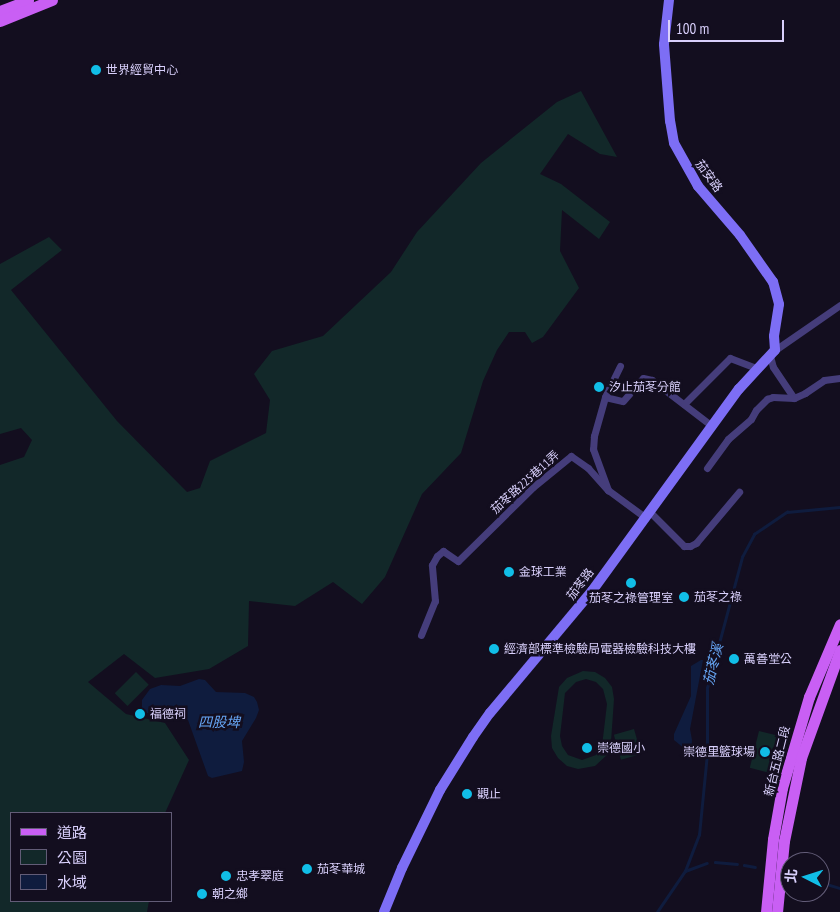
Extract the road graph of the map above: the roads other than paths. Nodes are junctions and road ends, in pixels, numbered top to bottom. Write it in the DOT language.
graph roads {
  1 [pos="28,0"];
  2 [pos="52,0"];
  3 [pos="669,0"];
  4 [pos="0,11"];
  5 [pos="0,20"];
  6 [pos="840,306"];
  7 [pos="772,353"];
  8 [pos="620,366"];
  9 [pos="758,369"];
  10 [pos="840,378"];
  11 [pos="605,397"];
  12 [pos="794,398"];
  13 [pos="684,404"];
  14 [pos="712,426"];
  15 [pos="707,468"];
  16 [pos="608,490"];
  17 [pos="739,492"];
  18 [pos="648,515"];
  19 [pos="840,624"];
  20 [pos="421,635"];
  21 [pos="840,650"];
  22 [pos="384,912"];
  23 [pos="766,912"];
  24 [pos="777,912"];
  1 -- 4 [label="main road"];
  2 -- 5 [label="main road"];
  3 -- 7 [label="street, 茄安路"];
  6 -- 7 [label="street, 茄苳路"];
  7 -- 9 [label="street, 茄苳路"];
  7 -- 12 [label="street"];
  8 -- 11 [label="street"];
  9 -- 13 [label="street"];
  9 -- 14 [label="street, 茄苳路"];
  10 -- 12 [label="street"];
  11 -- 13 [label="street"];
  11 -- 16 [label="street"];
  12 -- 15 [label="street"];
  13 -- 14 [label="street"];
  14 -- 18 [label="street, 茄苳路"];
  16 -- 18 [label="street"];
  16 -- 20 [label="street, 茄苳路225巷11弄"];
  17 -- 18 [label="street"];
  18 -- 22 [label="street, 茄苳路"];
  19 -- 23 [label="main road, 新台五路二段"];
  21 -- 24 [label="main road, 新台五路二段"];
}
